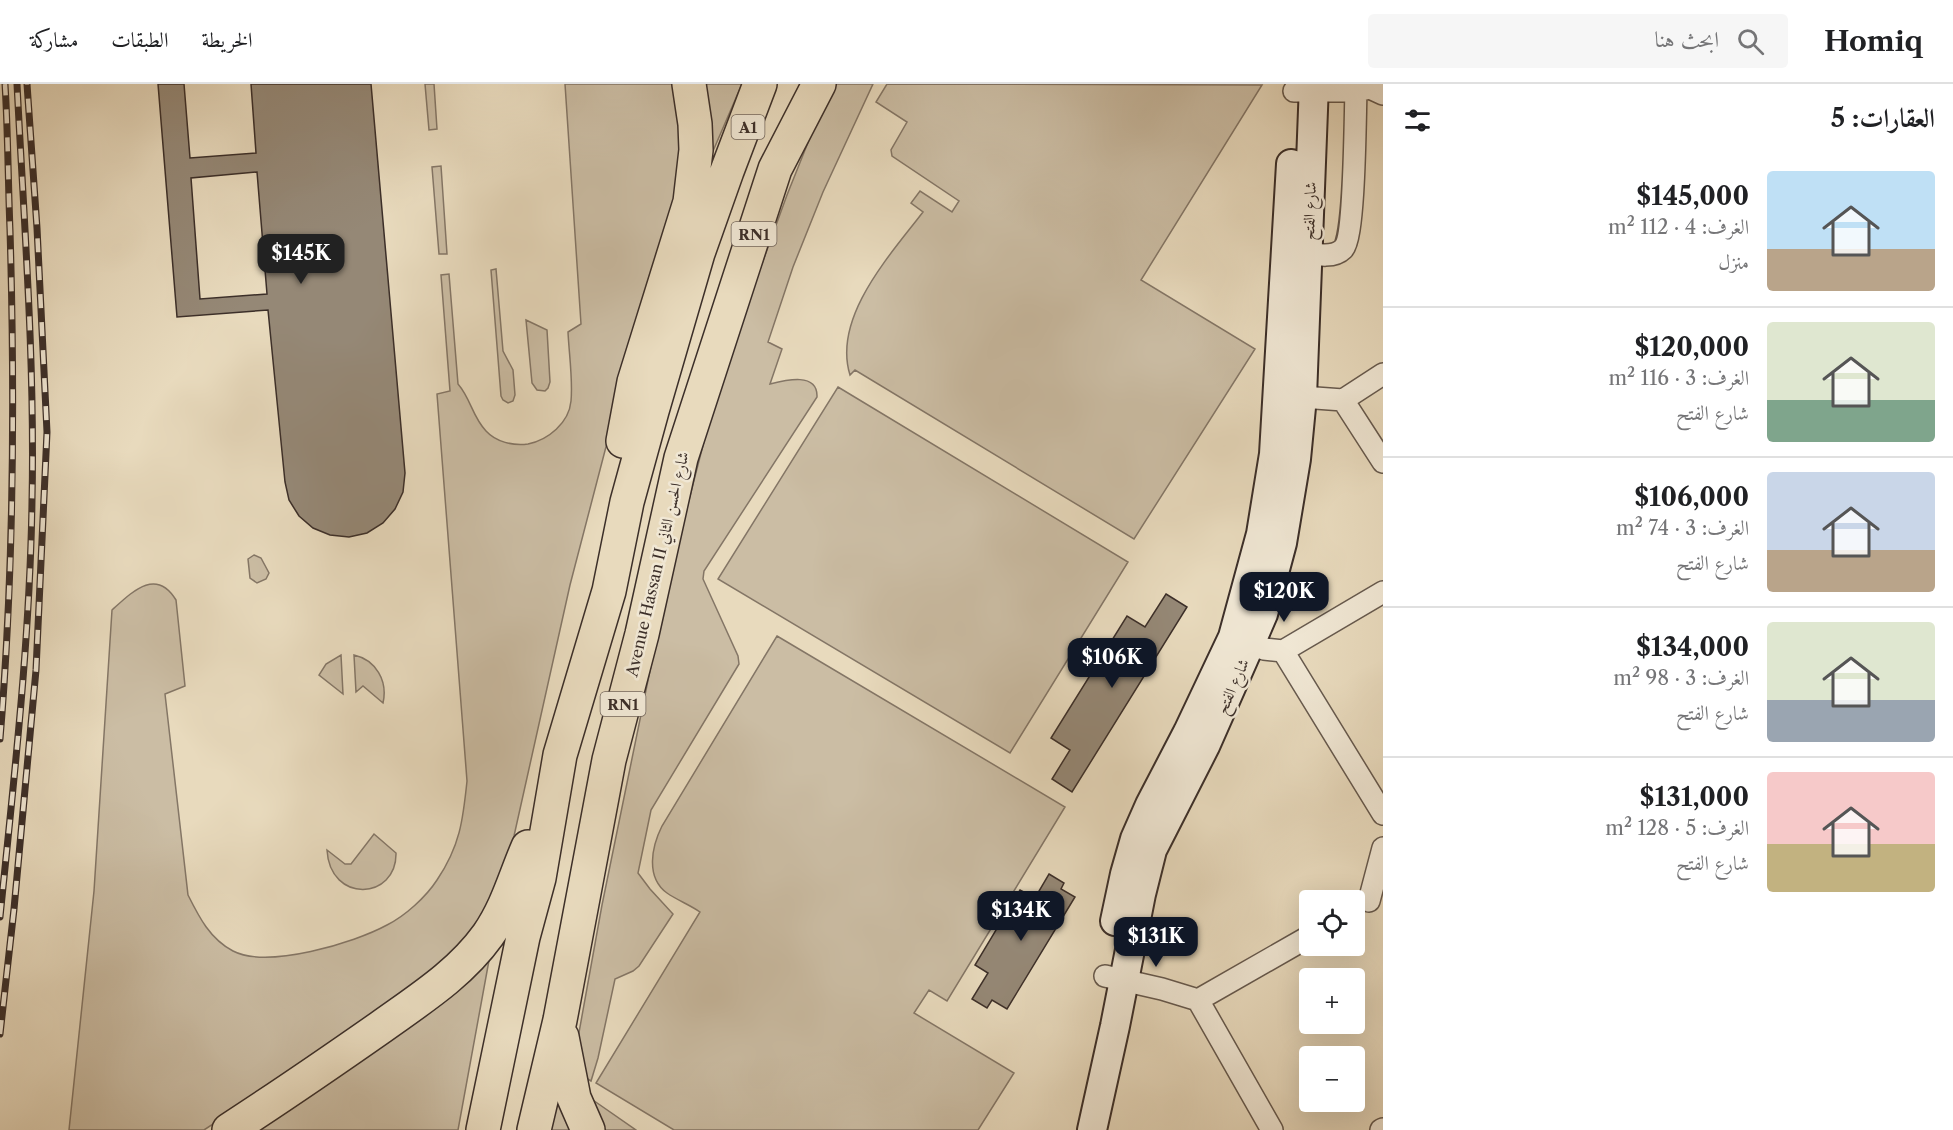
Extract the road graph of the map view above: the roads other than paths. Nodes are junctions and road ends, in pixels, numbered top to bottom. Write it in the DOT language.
graph roads {
  1 [pos="689,84"];
  2 [pos="760,84"];
  3 [pos="770,84"];
  4 [pos="803,84"];
  5 [pos="819,84"];
  6 [pos="1304,88"];
  7 [pos="1371,89"];
  8 [pos="776,169"];
  9 [pos="727,171"];
  10 [pos="1307,253"];
  11 [pos="1383,374"];
  12 [pos="1290,396"];
  13 [pos="1343,399"];
  14 [pos="1383,462"];
  15 [pos="1383,592"];
  16 [pos="1242,640"];
  17 [pos="1283,651"];
  18 [pos="590,655"];
  19 [pos="550,803"];
  20 [pos="1383,814"];
  21 [pos="1383,848"];
  22 [pos="1369,901"];
  23 [pos="1299,942"];
  24 [pos="1114,978"];
  25 [pos="1198,1000"];
  26 [pos="560,1020"];
  27 [pos="229,1130"];
  28 [pos="483,1130"];
  29 [pos="534,1130"];
  30 [pos="588,1130"];
  31 [pos="1074,1130"];
  32 [pos="1092,1130"];
  33 [pos="1272,1130"];
  1 -- 18 [label="highway, RN1"];
  2 -- 9 [label="highway, RN1"];
  3 -- 9 [label="highway, A1"];
  4 -- 8 [label="highway, A1"];
  5 -- 8 [label="highway, Avenue Hassan II شارع الحسن الثاني / RN1"];
  6 -- 7 [label="street"];
  6 -- 10 [label="street, شارع الفتح"];
  6 -- 12 [label="street, شارع الفتح"];
  7 -- 10 [label="street"];
  8 -- 26 [label="highway, Avenue Hassan II شارع الحسن الثاني / RN1"];
  9 -- 18 [label="highway, RN1"];
  10 -- 12 [label="street, شارع الفتح"];
  11 -- 13 [label="street"];
  12 -- 13 [label="street"];
  12 -- 16 [label="street, شارع الفتح"];
  13 -- 14 [label="street"];
  15 -- 17 [label="street"];
  16 -- 17 [label="street"];
  16 -- 24 [label="street, شارع الفتح"];
  17 -- 20 [label="street"];
  18 -- 19 [label="highway, RN1"];
  19 -- 27 [label="highway"];
  19 -- 28 [label="highway, RN1"];
  21 -- 22 [label="street"];
  23 -- 25 [label="street"];
  24 -- 25 [label="street"];
  24 -- 31 [label="street, شارع الفتح"];
  24 -- 32 [label="street, شارع الفتح"];
  25 -- 33 [label="street"];
  26 -- 29 [label="highway, Avenue Hassan II شارع الحسن الثاني / RN1"];
  26 -- 30 [label="highway"];
}
